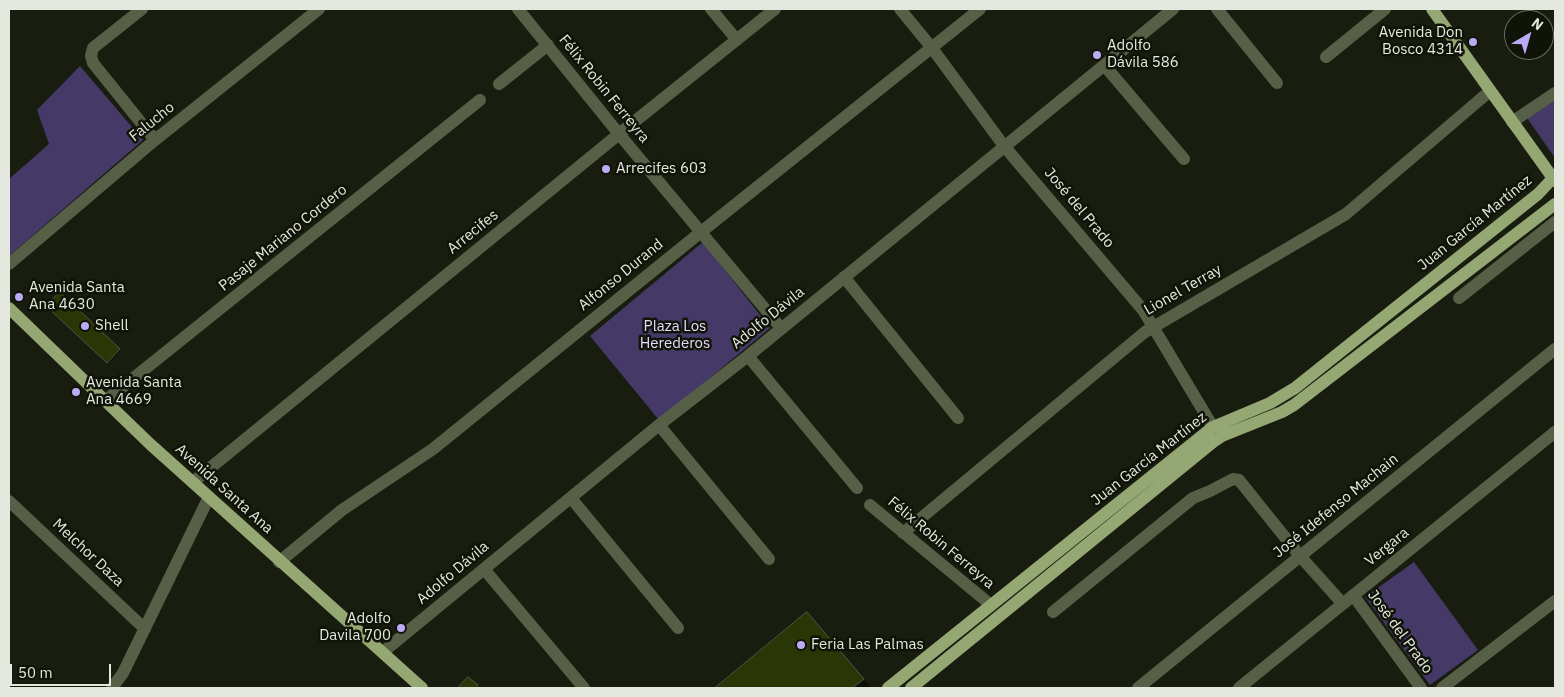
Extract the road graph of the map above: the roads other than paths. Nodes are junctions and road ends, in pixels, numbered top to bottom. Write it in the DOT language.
graph roads {
  1 [pos="142,9"];
  2 [pos="319,9"];
  3 [pos="518,9"];
  4 [pos="711,9"];
  5 [pos="776,9"];
  6 [pos="900,9"];
  7 [pos="980,9"];
  8 [pos="1173,9"];
  9 [pos="1217,9"];
  10 [pos="1385,9"];
  11 [pos="1432,9"];
  12 [pos="737,40"];
  13 [pos="548,45"];
  14 [pos="932,48"];
  15 [pos="1326,57"];
  16 [pos="1104,65"];
  17 [pos="1277,83"];
  18 [pos="499,84"];
  19 [pos="1490,91"];
  20 [pos="1555,93"];
  21 [pos="480,100"];
  22 [pos="1512,122"];
  23 [pos="618,134"];
  24 [pos="155,140"];
  25 [pos="1004,146"];
  26 [pos="1184,159"];
  27 [pos="1555,179"];
  28 [pos="1555,204"];
  29 [pos="1555,222"];
  30 [pos="700,232"];
  31 [pos="9,264"];
  32 [pos="844,277"];
  33 [pos="1459,298"];
  34 [pos="9,308"];
  35 [pos="1153,326"];
  36 [pos="781,328"];
  37 [pos="1555,349"];
  38 [pos="748,356"];
  39 [pos="105,401"];
  40 [pos="958,418"];
  41 [pos="659,425"];
  42 [pos="1217,432"];
  43 [pos="1555,432"];
  44 [pos="193,482"];
  45 [pos="857,488"];
  46 [pos="209,497"];
  47 [pos="571,498"];
  48 [pos="9,500"];
  49 [pos="870,505"];
  50 [pos="903,532"];
  51 [pos="1300,556"];
  52 [pos="769,559"];
  53 [pos="279,562"];
  54 [pos="484,568"];
  55 [pos="1353,595"];
  56 [pos="1555,601"];
  57 [pos="1343,604"];
  58 [pos="991,605"];
  59 [pos="1053,612"];
  60 [pos="678,628"];
  61 [pos="145,629"];
  62 [pos="383,652"];
  63 [pos="112,688"];
  64 [pos="422,688"];
  65 [pos="584,688"];
  66 [pos="888,688"];
  67 [pos="911,688"];
  68 [pos="1138,688"];
  69 [pos="1239,688"];
  70 [pos="1421,688"];
  71 [pos="1442,688"];
  1 -- 24 [label="street"];
  2 -- 24 [label="street, Falucho"];
  3 -- 13 [label="street, Félix Robin Ferreyra"];
  4 -- 12 [label="street"];
  5 -- 12 [label="street, Arrecifes"];
  6 -- 14 [label="street, José del Prado"];
  7 -- 14 [label="street, Alfonso Durand"];
  8 -- 16 [label="street, Adolfo Dávila"];
  9 -- 17 [label="street"];
  10 -- 15 [label="street"];
  11 -- 19 [label="main road"];
  12 -- 23 [label="street, Arrecifes"];
  13 -- 18 [label="street"];
  13 -- 23 [label="street, Félix Robin Ferreyra"];
  14 -- 25 [label="street, José del Prado"];
  14 -- 30 [label="street, Alfonso Durand"];
  16 -- 25 [label="street, Adolfo Dávila"];
  16 -- 26 [label="street"];
  19 -- 22 [label="main road"];
  19 -- 35 [label="street, Lionel Terray"];
  20 -- 22 [label="street"];
  21 -- 39 [label="street, Pasaje Mariano Cordero"];
  22 -- 27 [label="main road"];
  23 -- 30 [label="street, Félix Robin Ferreyra"];
  23 -- 44 [label="street, Arrecifes"];
  24 -- 31 [label="street, Falucho"];
  25 -- 32 [label="street, Adolfo Dávila"];
  25 -- 35 [label="street, José del Prado"];
  27 -- 42 [label="main road, Juan García Martínez"];
  28 -- 42 [label="main road, Juan García Martínez"];
  29 -- 33 [label="street"];
  30 -- 36 [label="street, Félix Robin Ferreyra"];
  30 -- 53 [label="street, Alfonso Durand"];
  32 -- 36 [label="street, Adolfo Dávila"];
  32 -- 40 [label="street"];
  34 -- 39 [label="main road, Avenida Santa Ana"];
  35 -- 42 [label="street, José del Prado"];
  35 -- 50 [label="street, Lionel Terray"];
  36 -- 38 [label="street, Adolfo Dávila"];
  37 -- 51 [label="street, José Idefenso Machain"];
  38 -- 41 [label="street, Adolfo Dávila"];
  38 -- 45 [label="street"];
  39 -- 44 [label="main road, Avenida Santa Ana"];
  41 -- 47 [label="street, Adolfo Dávila"];
  41 -- 52 [label="street"];
  42 -- 58 [label="main road, Juan García Martínez"];
  42 -- 67 [label="main road, Juan García Martínez"];
  43 -- 55 [label="street, Vergara"];
  44 -- 46 [label="main road, Avenida Santa Ana"];
  46 -- 53 [label="main road, Avenida Santa Ana"];
  46 -- 61 [label="street"];
  47 -- 54 [label="street, Adolfo Dávila"];
  47 -- 60 [label="street"];
  48 -- 61 [label="street, Melchor Daza"];
  49 -- 50 [label="street, Félix Robin Ferreyra"];
  50 -- 58 [label="street, Félix Robin Ferreyra"];
  51 -- 57 [label="street"];
  51 -- 59 [label="street"];
  51 -- 68 [label="street, José Idefenso Machain"];
  53 -- 62 [label="main road, Avenida Santa Ana"];
  54 -- 62 [label="street, Adolfo Dávila"];
  54 -- 65 [label="street"];
  55 -- 57 [label="street, Vergara"];
  55 -- 70 [label="street, José del Prado"];
  56 -- 71 [label="street"];
  57 -- 69 [label="street, Vergara"];
  58 -- 66 [label="main road, Juan García Martínez"];
  61 -- 63 [label="street"];
  62 -- 64 [label="main road, Avenida Santa Ana"];
}
